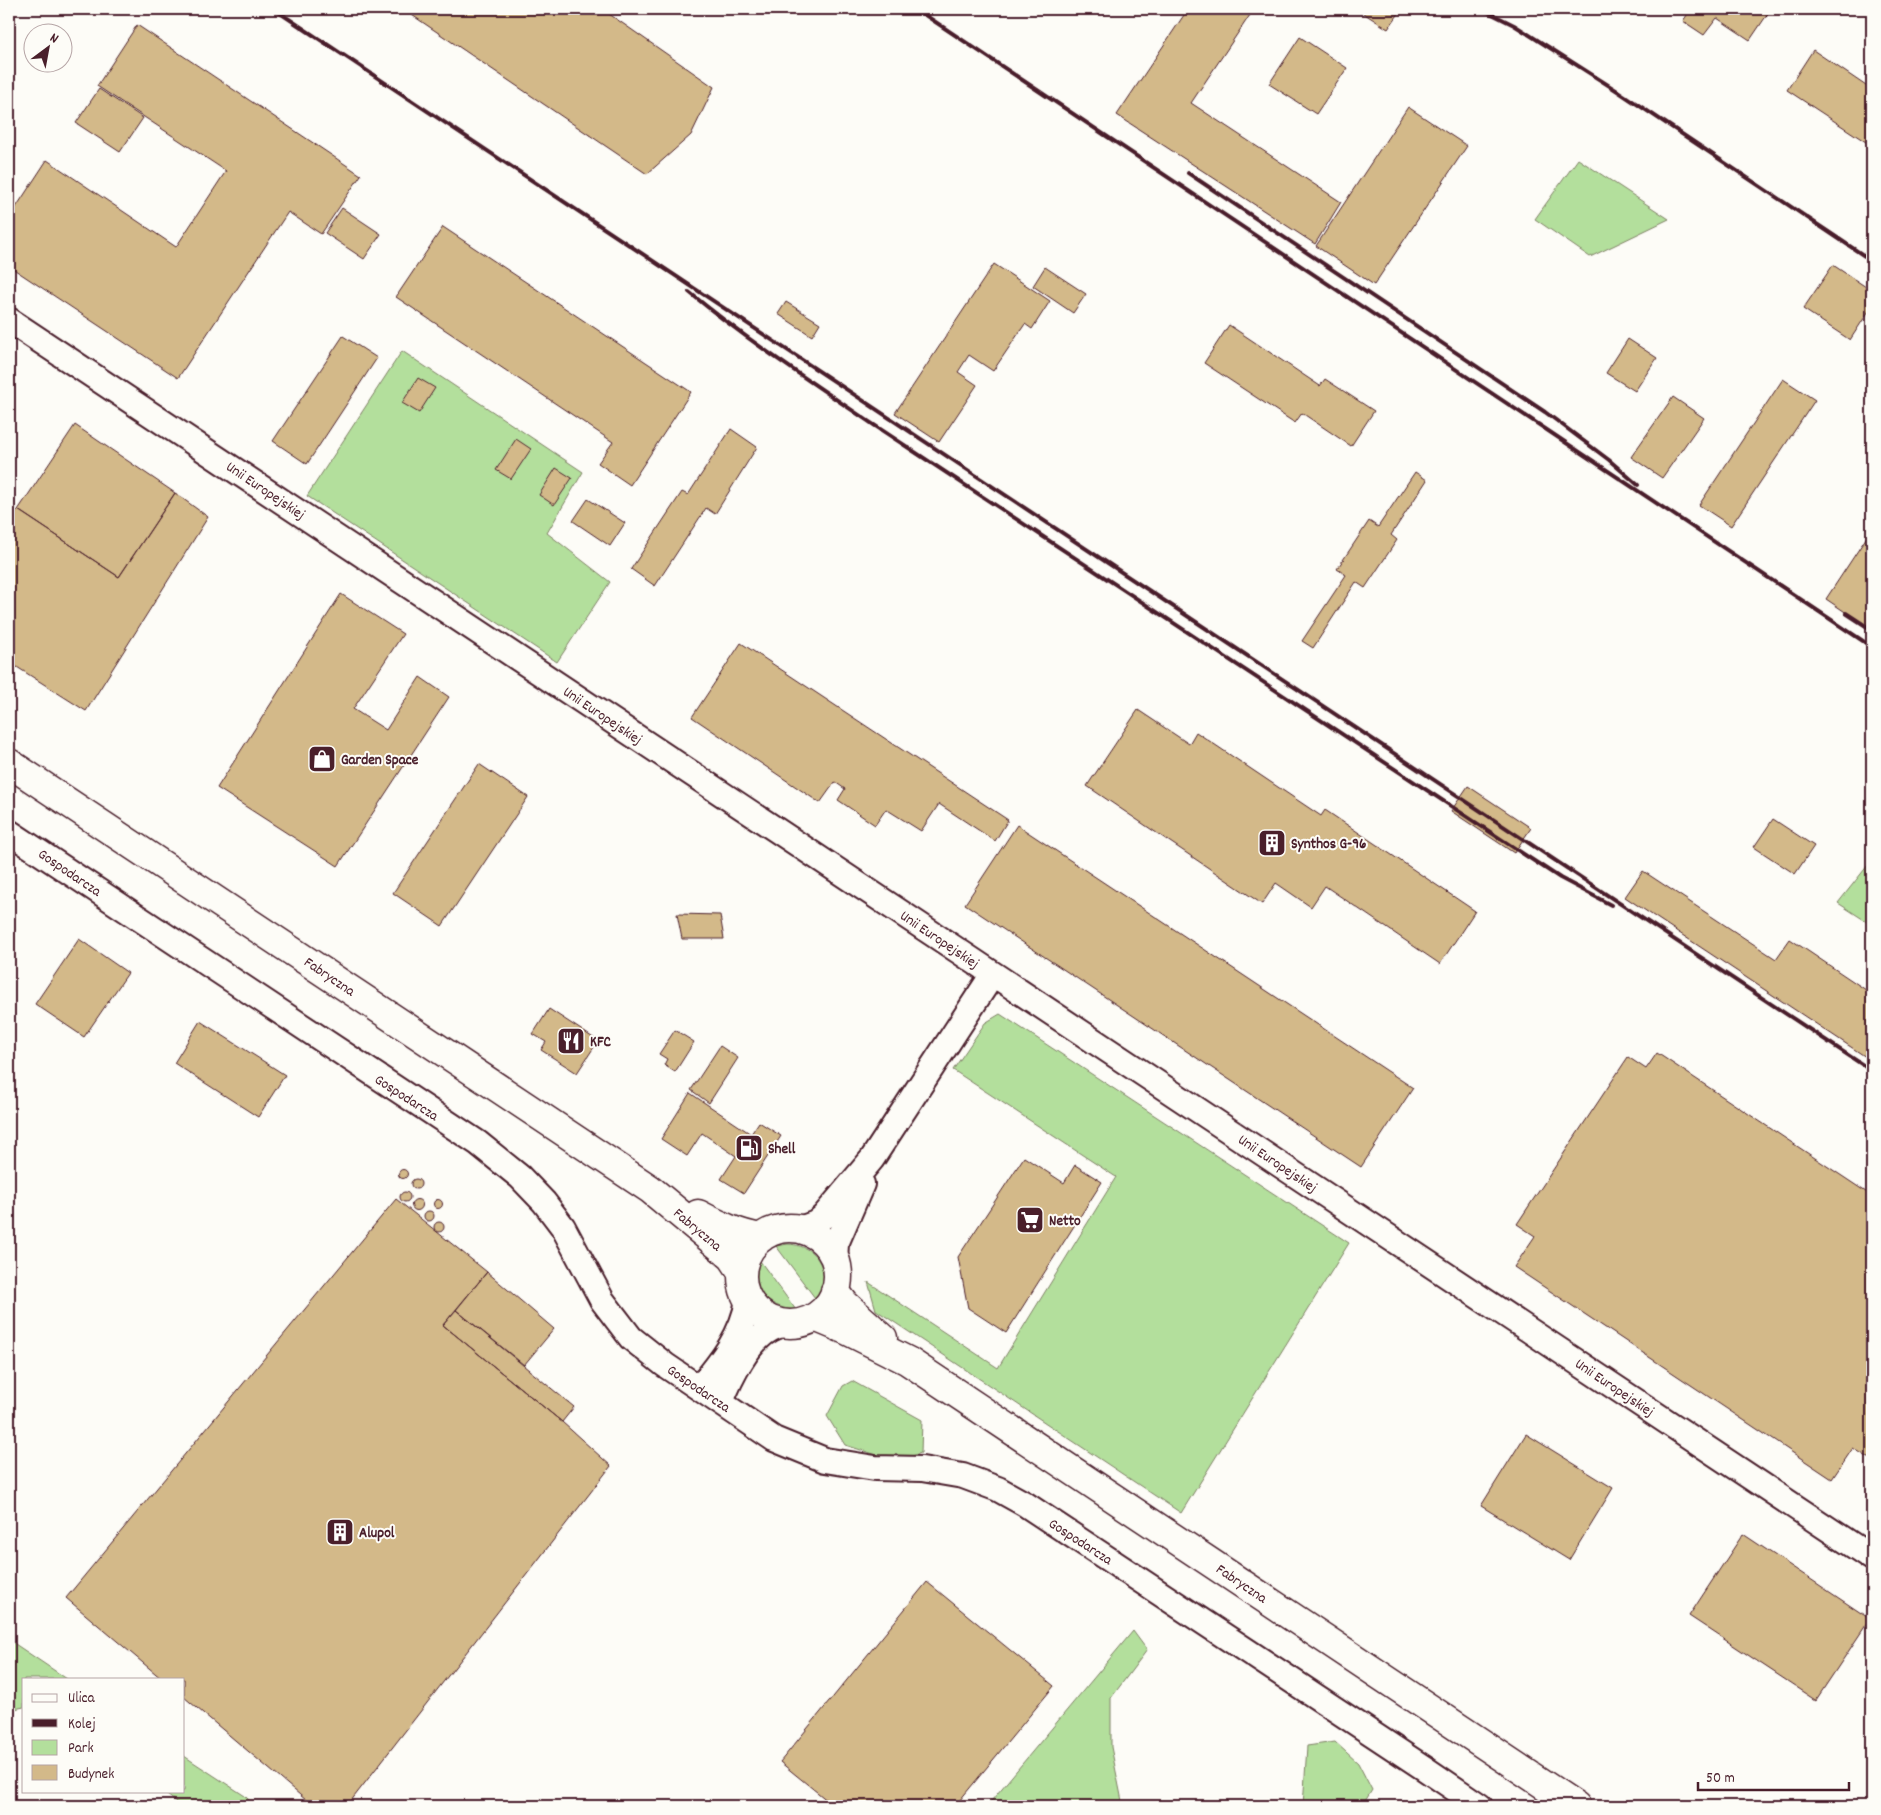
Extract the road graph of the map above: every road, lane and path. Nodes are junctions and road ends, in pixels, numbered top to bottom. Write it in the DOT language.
graph roads {
  1 [pos="9,320"];
  2 [pos="9,763"];
  3 [pos="9,832"];
  4 [pos="993,974"];
  5 [pos="872,1159"];
  6 [pos="650,1189"];
  7 [pos="800,1229"];
  8 [pos="761,1238"];
  9 [pos="834,1260"];
  10 [pos="742,1272"];
  11 [pos="835,1291"];
  12 [pos="748,1300"];
  13 [pos="815,1317"];
  14 [pos="785,1324"];
  15 [pos="908,1361"];
  16 [pos="700,1388"];
  17 [pos="721,1402"];
  18 [pos="1872,1558"];
  19 [pos="1480,1806"];
  20 [pos="1576,1806"];
  1 -- 4 [label="street, Unii Europejskiej"];
  2 -- 6 [label="main road, Fabryczna"];
  3 -- 16 [label="street, Gospodarcza"];
  4 -- 5 [label="street"];
  4 -- 18 [label="street, Unii Europejskiej"];
  5 -- 7 [label="street"];
  5 -- 9 [label="street"];
  6 -- 8 [label="main road, Fabryczna"];
  6 -- 10 [label="main road, Fabryczna"];
  7 -- 8 [label="main road"];
  7 -- 9 [label="main road"];
  8 -- 10 [label="main road"];
  9 -- 11 [label="main road"];
  10 -- 12 [label="main road"];
  11 -- 13 [label="main road"];
  11 -- 15 [label="main road, Fabryczna"];
  12 -- 14 [label="main road"];
  12 -- 16 [label="street"];
  13 -- 14 [label="main road"];
  13 -- 15 [label="main road, Fabryczna"];
  14 -- 17 [label="street"];
  15 -- 20 [label="main road, Fabryczna"];
  16 -- 17 [label="street, Gospodarcza"];
  17 -- 19 [label="street, Gospodarcza"];
}
